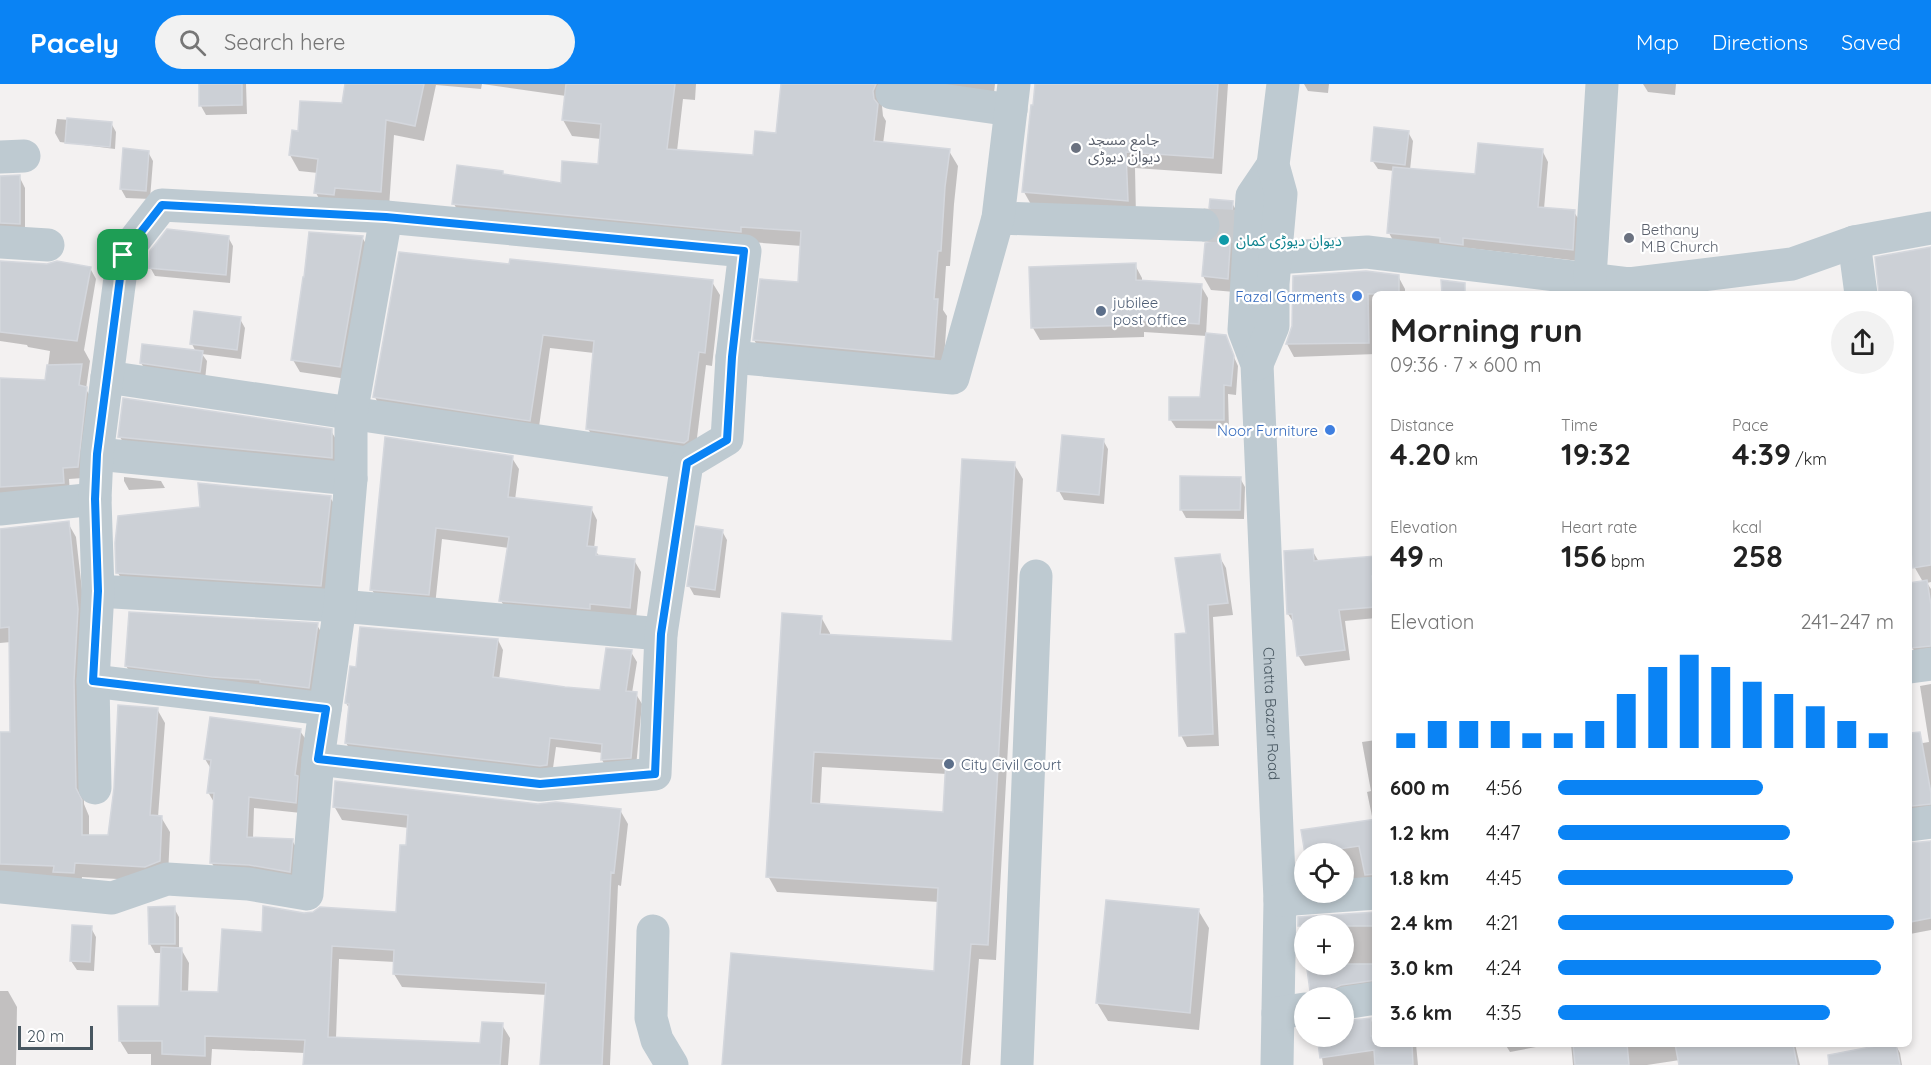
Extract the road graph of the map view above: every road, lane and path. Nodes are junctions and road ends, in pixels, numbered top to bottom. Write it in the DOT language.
graph roads {
  1 [pos="1283,84"];
  2 [pos="1602,84"];
  3 [pos="892,93"];
  4 [pos="1012,97"];
  5 [pos="1273,165"];
  6 [pos="386,217"];
  7 [pos="998,218"];
  8 [pos="1203,225"];
  9 [pos="1931,228"];
  10 [pos="0,242"];
  11 [pos="1854,242"];
  12 [pos="48,245"];
  13 [pos="1275,258"];
  14 [pos="1590,278"];
  15 [pos="1709,284"];
  16 [pos="1629,289"];
  17 [pos="1861,291"];
  18 [pos="732,357"];
  19 [pos="1257,364"];
  20 [pos="106,377"];
  21 [pos="351,414"];
  22 [pos="97,454"];
  23 [pos="687,463"];
  24 [pos="351,479"];
  25 [pos="95,499"];
  26 [pos="0,509"];
  27 [pos="1036,576"];
  28 [pos="98,591"];
  29 [pos="340,606"];
  30 [pos="661,634"];
  31 [pos="1931,664"];
  32 [pos="1912,667"];
  33 [pos="93,681"];
  34 [pos="326,709"];
  35 [pos="318,759"];
  36 [pos="95,788"];
  37 [pos="1931,822"];
  38 [pos="1912,825"];
  39 [pos="0,887"];
  40 [pos="1372,893"];
  41 [pos="1280,900"];
  42 [pos="652,931"];
  43 [pos="1372,999"];
  44 [pos="1354,1001"];
  45 [pos="1291,1011"];
  46 [pos="672,1065"];
  47 [pos="1017,1065"];
  48 [pos="1277,1065"];
  1 -- 5 [label="street, Chatta Bazar Road"];
  2 -- 14 [label="street"];
  3 -- 4 [label="street"];
  4 -- 7 [label="street"];
  5 -- 13 [label="street, Chatta Bazar Road"];
  5 -- 19 [label="street, Chatta Bazar Road"];
  6 -- 18 [label="street"];
  6 -- 20 [label="street"];
  6 -- 21 [label="street"];
  7 -- 8 [label="street"];
  7 -- 18 [label="street"];
  9 -- 11 [label="street"];
  10 -- 12 [label="street"];
  11 -- 15 [label="street"];
  11 -- 17 [label="street"];
  13 -- 14 [label="street"];
  13 -- 19 [label="street, Chatta Bazar Road"];
  14 -- 16 [label="street"];
  15 -- 16 [label="street"];
  18 -- 23 [label="street"];
  19 -- 41 [label="street, Chatta Bazar Road"];
  20 -- 21 [label="street"];
  20 -- 22 [label="street"];
  21 -- 23 [label="street"];
  21 -- 24 [label="street"];
  22 -- 24 [label="street"];
  22 -- 25 [label="street"];
  23 -- 30 [label="street"];
  24 -- 29 [label="street"];
  25 -- 26 [label="street"];
  25 -- 28 [label="street"];
  27 -- 47 [label="street"];
  28 -- 29 [label="street"];
  28 -- 33 [label="street"];
  29 -- 30 [label="street"];
  29 -- 34 [label="street"];
  30 -- 35 [label="street"];
  31 -- 32 [label="street"];
  33 -- 34 [label="street"];
  33 -- 36 [label="street"];
  34 -- 35 [label="street"];
  35 -- 39 [label="street"];
  37 -- 38 [label="street"];
  40 -- 41 [label="street"];
  41 -- 45 [label="street, Chatta Bazar Road"];
  42 -- 46 [label="street"];
  43 -- 44 [label="street"];
  45 -- 48 [label="street, Chatta Bazar Road"];
}
